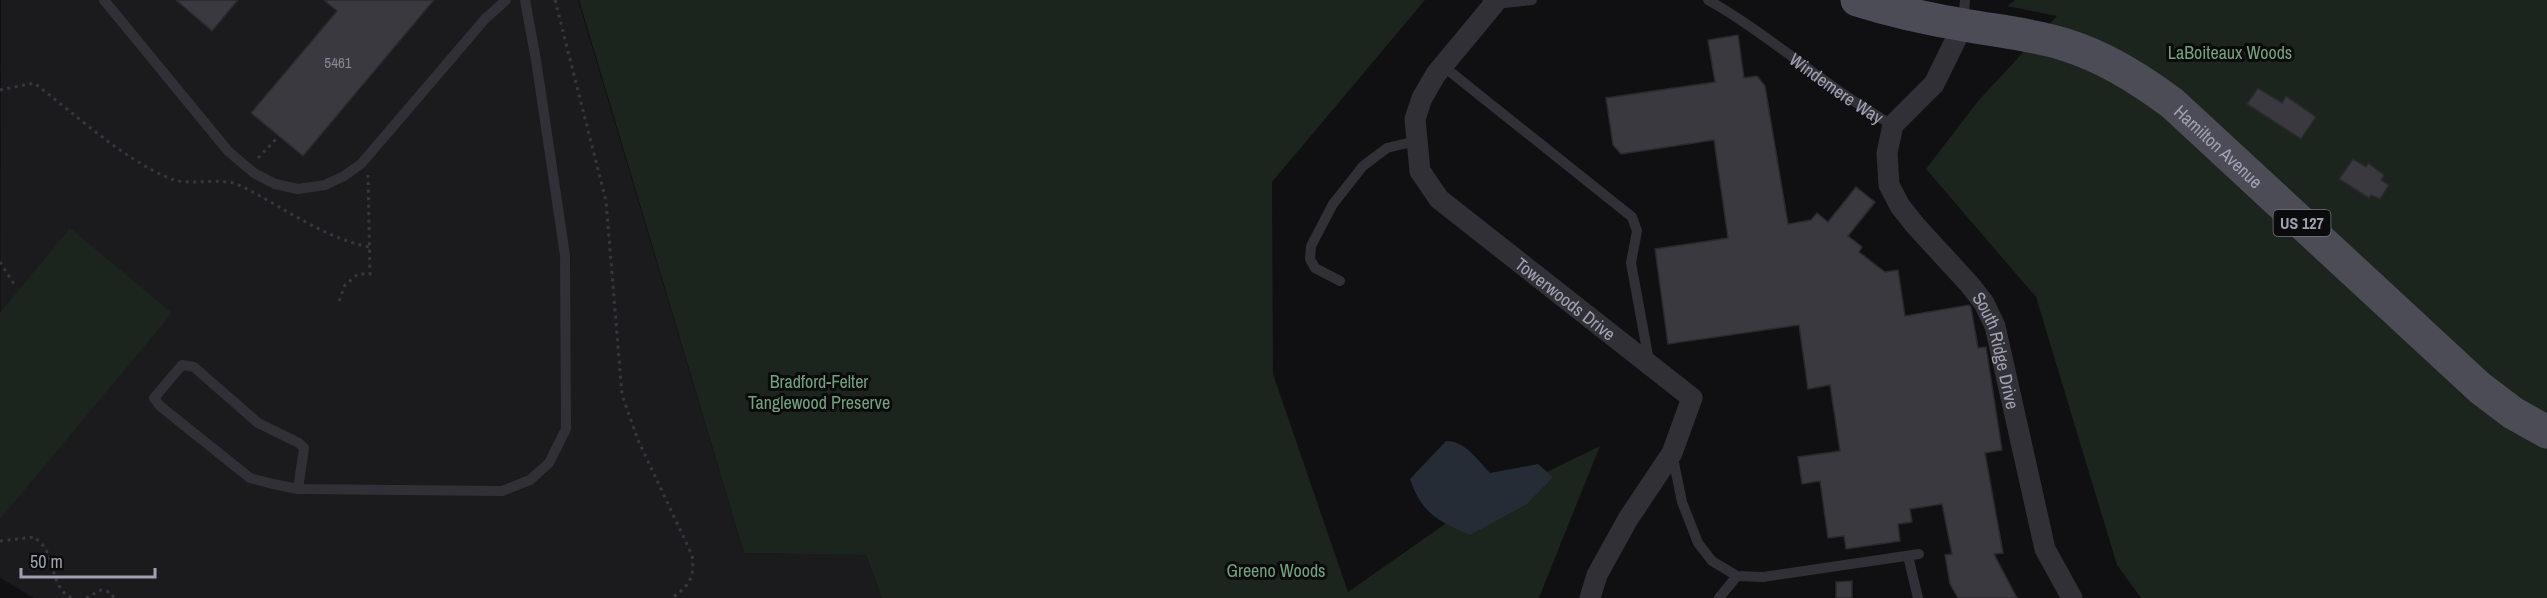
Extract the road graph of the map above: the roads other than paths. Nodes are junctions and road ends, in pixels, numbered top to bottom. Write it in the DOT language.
graph roads {
  1 [pos="104,0"];
  2 [pos="506,0"];
  3 [pos="525,0"];
  4 [pos="1532,0"];
  5 [pos="1708,0"];
  6 [pos="1857,0"];
  7 [pos="1494,2"];
  8 [pos="1964,12"];
  9 [pos="1443,66"];
  10 [pos="1893,125"];
  11 [pos="1416,141"];
  12 [pos="1340,280"];
  13 [pos="1649,364"];
  14 [pos="2547,432"];
  15 [pos="1672,453"];
  16 [pos="298,489"];
  17 [pos="1737,576"];
  18 [pos="1590,598"];
  19 [pos="1719,598"];
  20 [pos="1918,598"];
  21 [pos="2072,598"];
  1 -- 2 [label="lane"];
  3 -- 16 [label="lane"];
  4 -- 7 [label="lane"];
  5 -- 10 [label="lane, Windemere Way"];
  6 -- 8 [label="main road, Hamilton Avenue / US 127"];
  7 -- 9 [label="street, Towerwoods Drive"];
  8 -- 10 [label="street, Windemere Way"];
  8 -- 14 [label="main road, Hamilton Avenue / US 127"];
  9 -- 11 [label="street, Towerwoods Drive"];
  9 -- 13 [label="lane"];
  10 -- 21 [label="street, South Ridge Drive"];
  11 -- 12 [label="lane"];
  11 -- 13 [label="street, Towerwoods Drive"];
  13 -- 15 [label="street, Towerwoods Drive"];
  15 -- 17 [label="lane"];
  15 -- 18 [label="street, Towerwoods Drive"];
  16 -- 16 [label="lane"];
  17 -- 19 [label="lane"];
  17 -- 20 [label="lane"];
}
